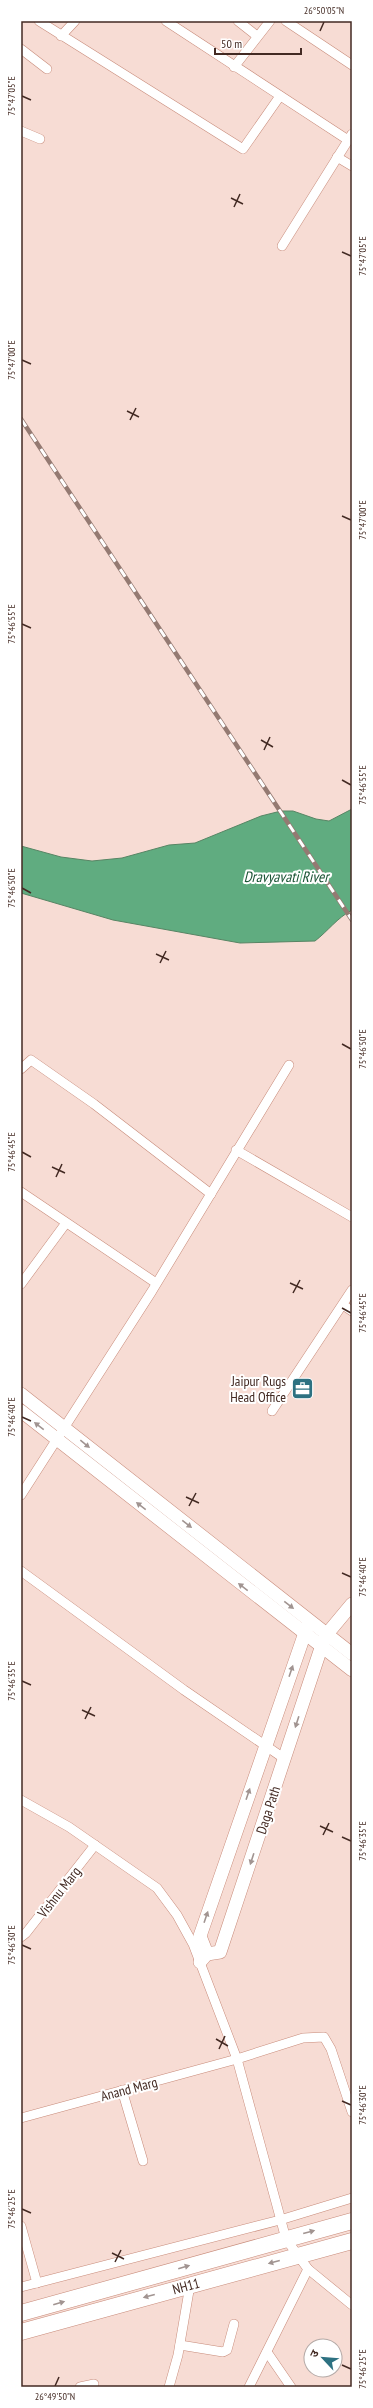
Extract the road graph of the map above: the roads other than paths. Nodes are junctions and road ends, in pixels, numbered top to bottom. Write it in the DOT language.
graph roads {
  1 [pos="39,21"];
  2 [pos="75,21"];
  3 [pos="166,21"];
  4 [pos="238,21"];
  5 [pos="270,21"];
  6 [pos="286,21"];
  7 [pos="61,36"];
  8 [pos="257,36"];
  9 [pos="21,49"];
  10 [pos="352,65"];
  11 [pos="234,67"];
  12 [pos="47,69"];
  13 [pos="280,96"];
  14 [pos="21,131"];
  15 [pos="350,137"];
  16 [pos="40,139"];
  17 [pos="337,157"];
  18 [pos="352,166"];
  19 [pos="282,246"];
  20 [pos="289,1066"];
  21 [pos="21,1069"];
  22 [pos="236,1150"];
  23 [pos="21,1192"];
  24 [pos="212,1194"];
  25 [pos="352,1217"];
  26 [pos="66,1222"];
  27 [pos="156,1283"];
  28 [pos="21,1284"];
  29 [pos="352,1290"];
  30 [pos="344,1305"];
  31 [pos="352,1311"];
  32 [pos="21,1394"];
  33 [pos="21,1411"];
  34 [pos="272,1411"];
  35 [pos="64,1426"];
  36 [pos="56,1439"];
  37 [pos="21,1495"];
  38 [pos="21,1571"];
  39 [pos="352,1604"];
  40 [pos="310,1621"];
  41 [pos="304,1634"];
  42 [pos="324,1640"];
  43 [pos="352,1654"];
  44 [pos="352,1670"];
  45 [pos="264,1746"];
  46 [pos="285,1759"];
  47 [pos="21,1800"];
  48 [pos="96,1845"];
  49 [pos="21,1936"];
  50 [pos="204,1958"];
  51 [pos="237,2059"];
  52 [pos="122,2090"];
  53 [pos="352,2112"];
  54 [pos="21,2118"];
  55 [pos="143,2161"];
  56 [pos="352,2198"];
  57 [pos="280,2220"];
  58 [pos="352,2221"];
  59 [pos="21,2226"];
  60 [pos="286,2239"];
  61 [pos="352,2241"];
  62 [pos="299,2255"];
  63 [pos="308,2269"];
  64 [pos="37,2283"];
  65 [pos="190,2285"];
  66 [pos="21,2288"];
  67 [pos="352,2305"];
  68 [pos="21,2313"];
  69 [pos="234,2324"];
  70 [pos="21,2332"];
  71 [pos="180,2345"];
  72 [pos="267,2352"];
  73 [pos="94,2384"];
  74 [pos="80,2387"];
  75 [pos="169,2387"];
  76 [pos="249,2387"];
  77 [pos="291,2387"];
  1 -- 7 [label="street"];
  2 -- 7 [label="street"];
  3 -- 11 [label="street"];
  4 -- 8 [label="street"];
  5 -- 8 [label="street"];
  6 -- 10 [label="street"];
  7 -- 13 [label="street"];
  8 -- 11 [label="street"];
  9 -- 12 [label="street"];
  11 -- 13 [label="street"];
  13 -- 15 [label="street"];
  14 -- 16 [label="street"];
  15 -- 17 [label="street"];
  17 -- 18 [label="street"];
  17 -- 19 [label="street"];
  20 -- 22 [label="street"];
  21 -- 24 [label="street"];
  22 -- 24 [label="street"];
  22 -- 25 [label="street"];
  23 -- 26 [label="street"];
  24 -- 27 [label="street"];
  26 -- 27 [label="street"];
  26 -- 28 [label="street"];
  27 -- 35 [label="street"];
  29 -- 30 [label="street"];
  30 -- 31 [label="street"];
  30 -- 34 [label="street"];
  32 -- 35 [label="street"];
  36 -- 33 [label="street, one-way"];
  35 -- 36 [label="street"];
  35 -- 40 [label="street, one-way"];
  36 -- 37 [label="street"];
  41 -- 36 [label="street, one-way"];
  38 -- 45 [label="street"];
  39 -- 42 [label="street"];
  40 -- 41 [label="street"];
  40 -- 42 [label="street"];
  41 -- 42 [label="street"];
  45 -- 41 [label="street, one-way"];
  42 -- 43 [label="street"];
  42 -- 44 [label="street"];
  42 -- 46 [label="street, Daga Path, one-way"];
  45 -- 46 [label="street"];
  50 -- 45 [label="street, one-way"];
  46 -- 50 [label="street, Daga Path, one-way"];
  47 -- 48 [label="street"];
  48 -- 49 [label="street, Vishnu Marg"];
  48 -- 50 [label="street"];
  50 -- 51 [label="street"];
  51 -- 52 [label="street, Anand Marg"];
  51 -- 53 [label="street, Anand Marg"];
  51 -- 57 [label="street"];
  52 -- 54 [label="street, Anand Marg"];
  52 -- 55 [label="street"];
  56 -- 57 [label="street"];
  57 -- 60 [label="street"];
  57 -- 64 [label="street"];
  60 -- 58 [label="highway, one-way"];
  59 -- 64 [label="street"];
  60 -- 62 [label="street"];
  68 -- 60 [label="highway, one-way"];
  61 -- 62 [label="highway, NH11"];
  62 -- 63 [label="street"];
  62 -- 65 [label="highway, NH11, one-way"];
  63 -- 67 [label="street"];
  63 -- 72 [label="street"];
  64 -- 66 [label="street"];
  65 -- 70 [label="highway, NH11, one-way"];
  65 -- 71 [label="street"];
  69 -- 71 [label="street"];
  71 -- 75 [label="street"];
  72 -- 76 [label="street"];
  72 -- 77 [label="street"];
  73 -- 74 [label="street"];
}
